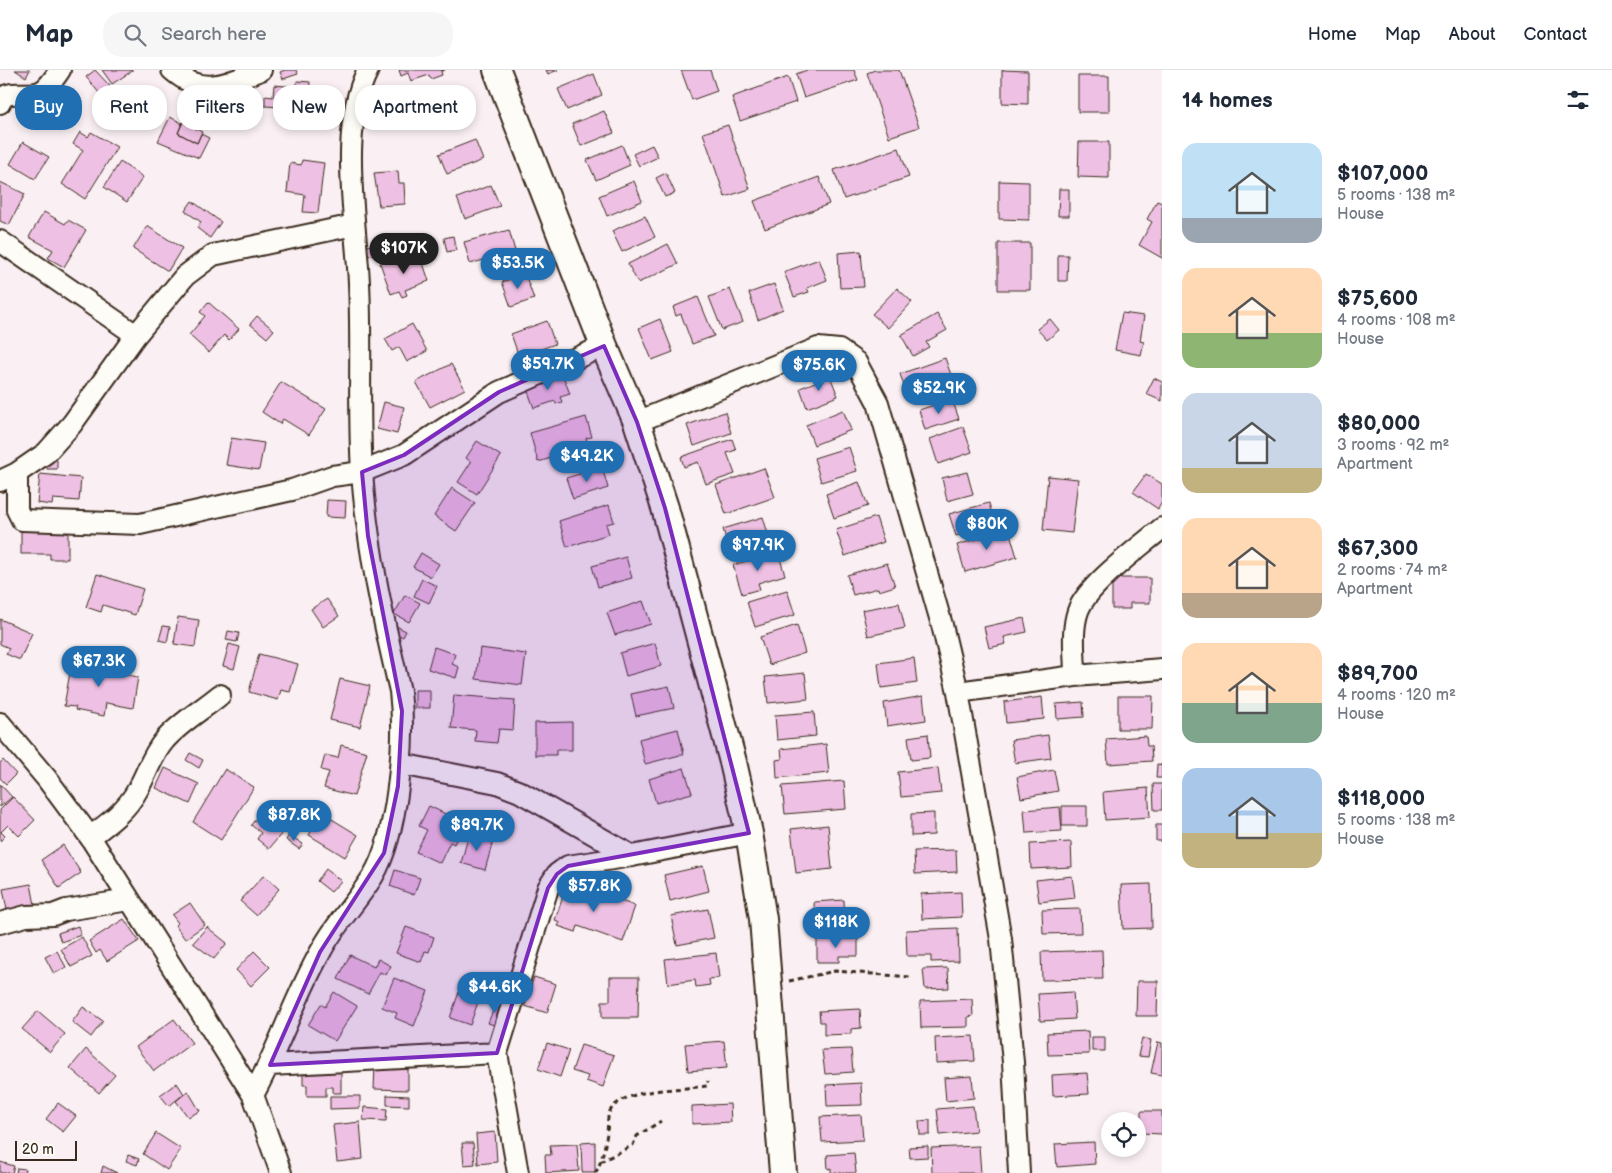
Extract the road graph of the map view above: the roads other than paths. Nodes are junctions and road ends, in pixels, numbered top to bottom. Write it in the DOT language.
graph roads {
  1 [pos="60,70"];
  2 [pos="172,70"];
  3 [pos="261,70"];
  4 [pos="368,70"];
  5 [pos="497,70"];
  6 [pos="0,103"];
  7 [pos="354,224"];
  8 [pos="0,241"];
  9 [pos="136,335"];
  10 [pos="604,346"];
  11 [pos="637,422"];
  12 [pos="362,472"];
  13 [pos="8,477"];
  14 [pos="1162,528"];
  15 [pos="1162,669"];
  16 [pos="1075,676"];
  17 [pos="958,692"];
  18 [pos="220,695"];
  19 [pos="0,722"];
  20 [pos="401,764"];
  21 [pos="749,833"];
  22 [pos="90,836"];
  23 [pos="632,856"];
  24 [pos="129,900"];
  25 [pos="0,923"];
  26 [pos="497,1053"];
  27 [pos="270,1065"];
  28 [pos="253,1095"];
  29 [pos="281,1173"];
  30 [pos="518,1173"];
  31 [pos="783,1173"];
  32 [pos="1019,1173"];
  1 -- 6 [label="street"];
  2 -- 3 [label="street"];
  4 -- 7 [label="street"];
  5 -- 10 [label="street"];
  7 -- 9 [label="street"];
  7 -- 12 [label="street"];
  8 -- 9 [label="street"];
  9 -- 13 [label="street"];
  10 -- 11 [label="street"];
  10 -- 12 [label="street"];
  11 -- 17 [label="street"];
  11 -- 21 [label="street"];
  12 -- 13 [label="street"];
  12 -- 20 [label="street"];
  14 -- 16 [label="street"];
  15 -- 16 [label="street"];
  16 -- 17 [label="street"];
  17 -- 32 [label="street"];
  18 -- 22 [label="street"];
  19 -- 22 [label="street"];
  20 -- 23 [label="street"];
  20 -- 27 [label="street"];
  21 -- 23 [label="street"];
  21 -- 31 [label="street"];
  22 -- 24 [label="street"];
  23 -- 26 [label="street"];
  24 -- 25 [label="street"];
  24 -- 28 [label="street"];
  26 -- 27 [label="street"];
  26 -- 30 [label="street"];
  27 -- 28 [label="street"];
  28 -- 29 [label="street"];
}
